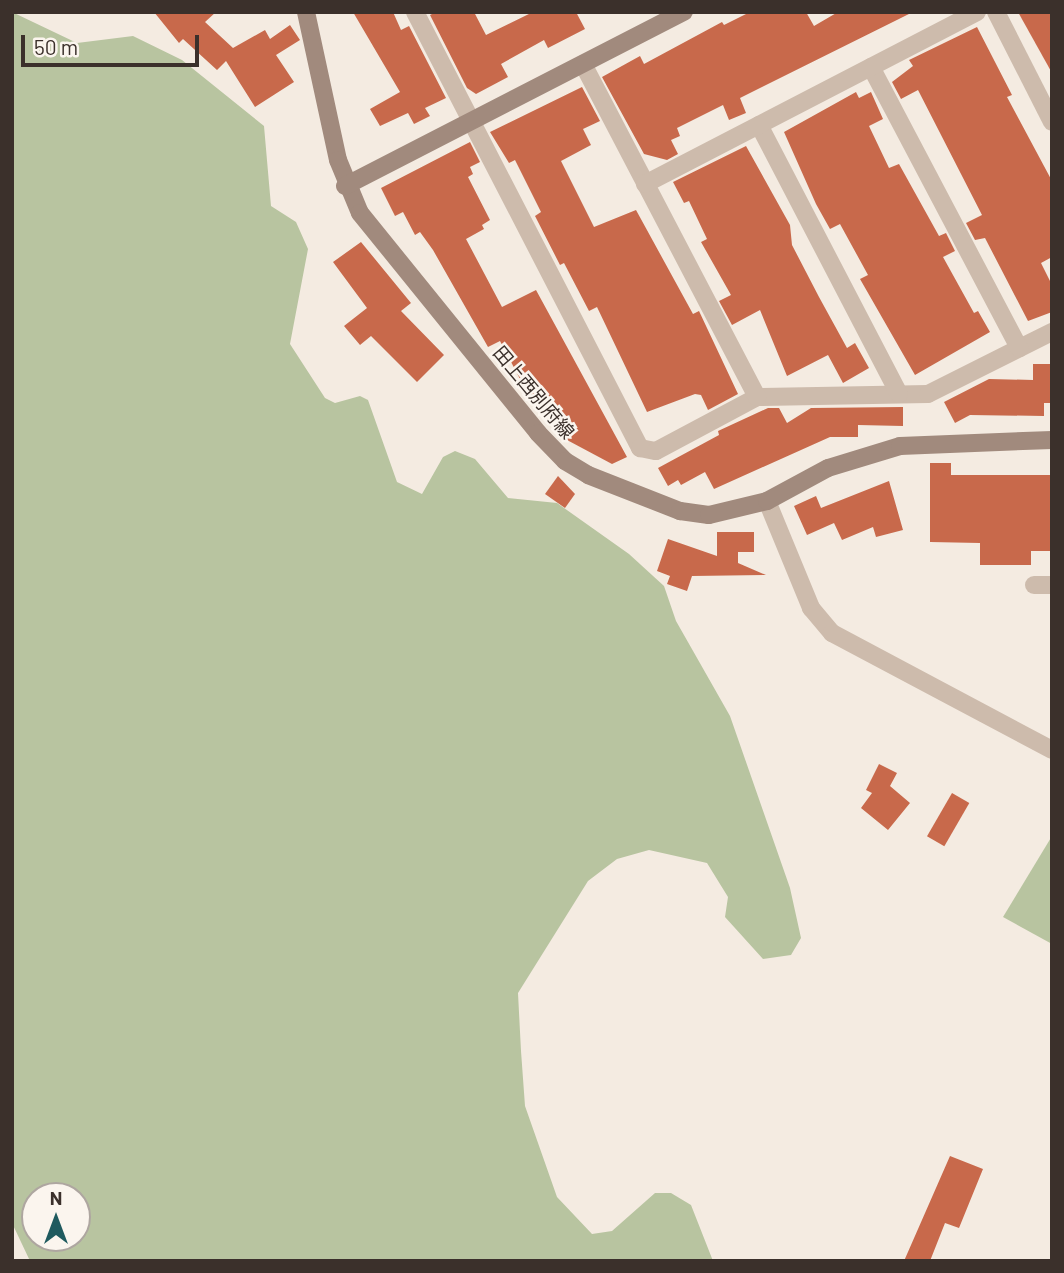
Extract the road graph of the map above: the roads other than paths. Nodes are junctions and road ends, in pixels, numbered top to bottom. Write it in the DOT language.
graph roads {
  1 [pos="306,12"];
  2 [pos="415,12"];
  3 [pos="684,12"];
  4 [pos="977,12"];
  5 [pos="996,12"];
  6 [pos="583,64"];
  7 [pos="871,67"];
  8 [pos="1051,118"];
  9 [pos="470,121"];
  10 [pos="759,125"];
  11 [pos="645,184"];
  12 [pos="345,186"];
  13 [pos="1052,332"];
  14 [pos="1019,348"];
  15 [pos="899,394"];
  16 [pos="757,397"];
  17 [pos="1052,440"];
  18 [pos="767,501"];
  19 [pos="1052,750"];
  1 -- 12 [label="street, 田上西別府線"];
  2 -- 9 [label="street"];
  3 -- 6 [label="street"];
  4 -- 7 [label="street"];
  5 -- 8 [label="street"];
  6 -- 9 [label="street"];
  6 -- 11 [label="street"];
  7 -- 10 [label="street"];
  7 -- 14 [label="street"];
  9 -- 12 [label="street"];
  9 -- 16 [label="street"];
  10 -- 11 [label="street"];
  10 -- 15 [label="street"];
  11 -- 16 [label="street"];
  12 -- 18 [label="street, 田上西別府線"];
  13 -- 14 [label="street"];
  14 -- 15 [label="street"];
  15 -- 16 [label="street"];
  17 -- 18 [label="street, 田上西別府線"];
  18 -- 19 [label="street"];
}
